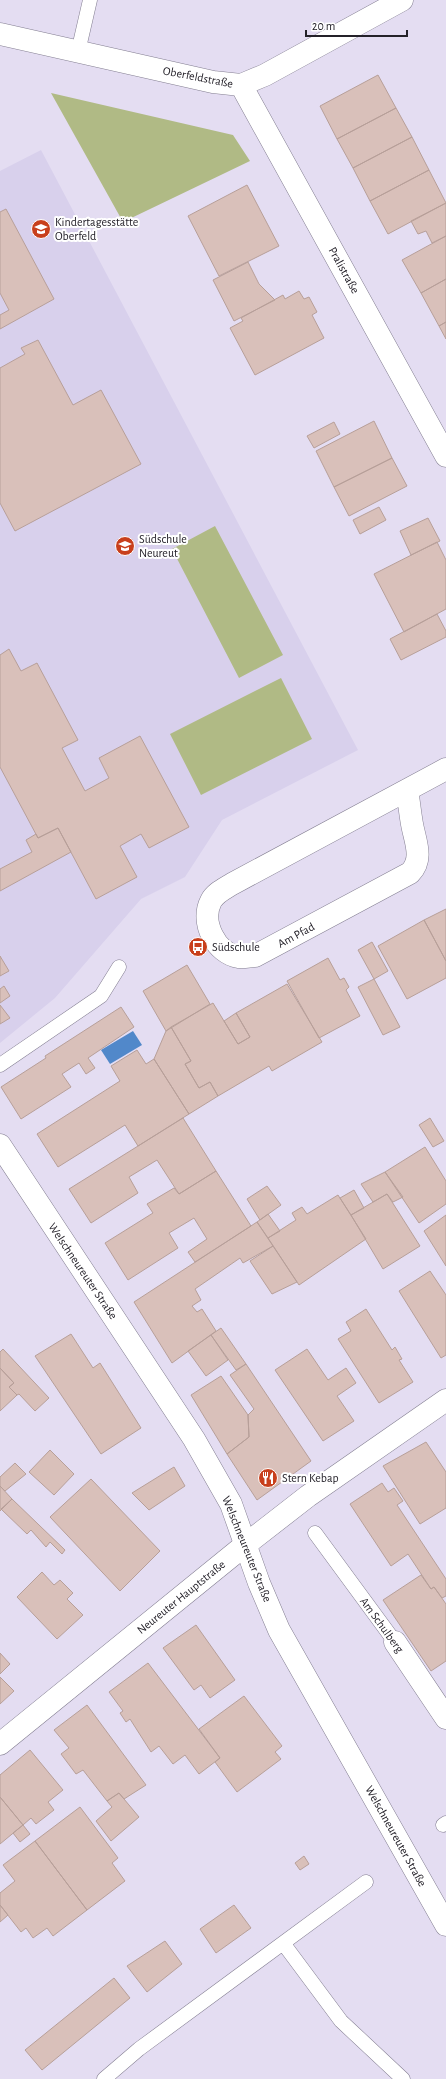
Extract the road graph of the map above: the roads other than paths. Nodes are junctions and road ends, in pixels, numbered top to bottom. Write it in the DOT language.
graph roads {
  1 [pos="90,0"];
  2 [pos="402,0"];
  3 [pos="0,34"];
  4 [pos="78,52"];
  5 [pos="241,85"];
  6 [pos="446,456"];
  7 [pos="446,769"];
  8 [pos="407,790"];
  9 [pos="119,967"];
  10 [pos="0,1065"];
  11 [pos="0,1146"];
  12 [pos="446,1400"];
  13 [pos="315,1533"];
  14 [pos="245,1545"];
  15 [pos="395,1642"];
  16 [pos="446,1718"];
  17 [pos="0,1744"];
  18 [pos="366,1882"];
  19 [pos="446,1925"];
  20 [pos="283,1943"];
  21 [pos="104,2079"];
  22 [pos="403,2079"];
  1 -- 4 [label="lane"];
  2 -- 5 [label="street, Oberfeldstraße"];
  3 -- 4 [label="street, Oberfeldstraße"];
  4 -- 5 [label="street, Oberfeldstraße"];
  5 -- 6 [label="street, Pralistraße"];
  7 -- 8 [label="street, Am Pfad"];
  8 -- 8 [label="street, Am Pfad"];
  9 -- 10 [label="lane"];
  11 -- 14 [label="street, Welschneureuter Straße"];
  12 -- 14 [label="street, Neureuter Hauptstraße"];
  13 -- 15 [label="lane, Am Schulberg"];
  14 -- 17 [label="street, Neureuter Hauptstraße"];
  14 -- 19 [label="street, Welschneureuter Straße"];
  15 -- 16 [label="street, Am Schulberg"];
  18 -- 20 [label="lane"];
  20 -- 21 [label="lane"];
  20 -- 22 [label="lane"];
}
